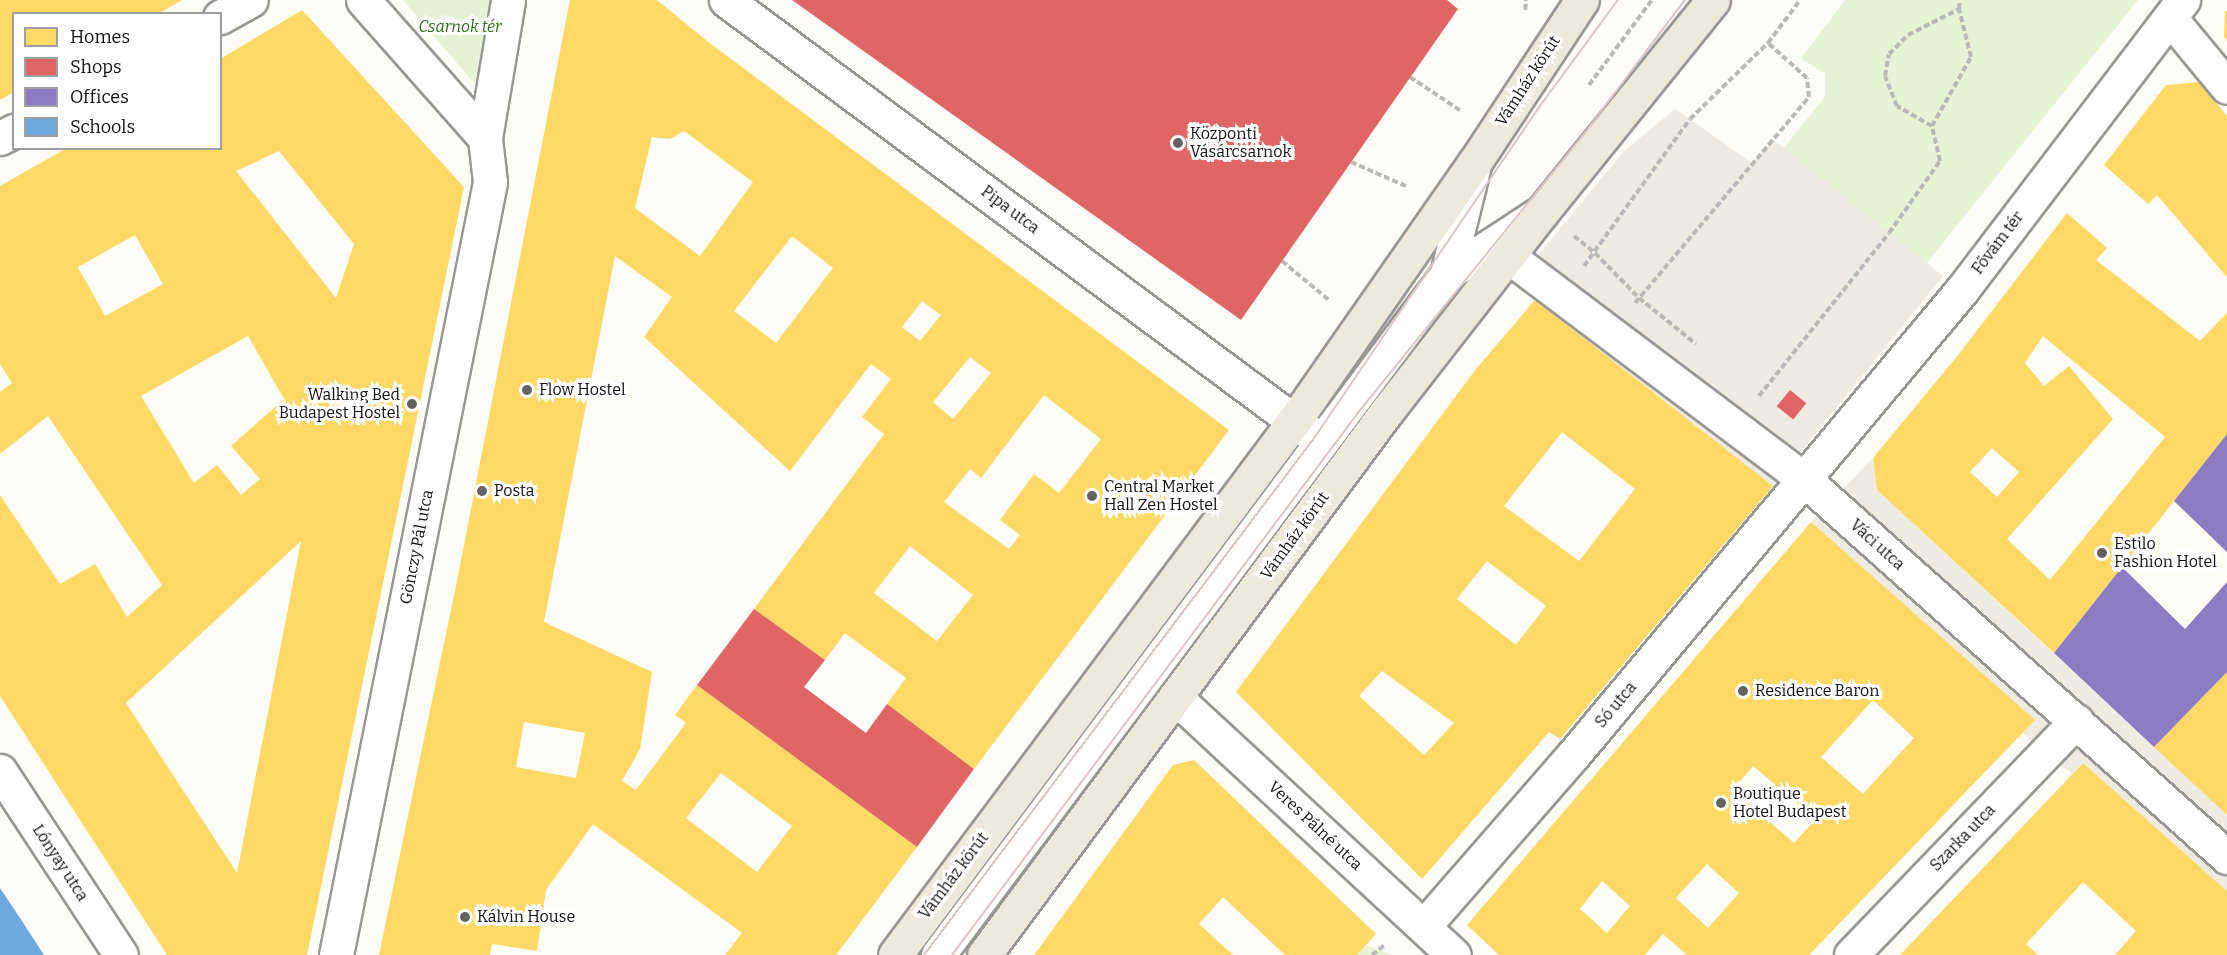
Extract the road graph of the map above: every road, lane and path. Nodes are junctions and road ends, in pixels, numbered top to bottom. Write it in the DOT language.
graph roads {
  1 [pos="251,0"];
  2 [pos="363,0"];
  3 [pos="508,0"];
  4 [pos="726,0"];
  5 [pos="1582,0"];
  6 [pos="1713,0"];
  7 [pos="1800,0"];
  8 [pos="1960,0"];
  9 [pos="1959,9"];
  10 [pos="2177,9"];
  11 [pos="222,16"];
  12 [pos="1768,43"];
  13 [pos="1410,77"];
  14 [pos="2227,87"];
  15 [pos="1469,117"];
  16 [pos="1932,126"];
  17 [pos="485,138"];
  18 [pos="1351,162"];
  19 [pos="1475,162"];
  20 [pos="1417,191"];
  21 [pos="1542,212"];
  22 [pos="1570,233"];
  23 [pos="1595,253"];
  24 [pos="1508,256"];
  25 [pos="1282,261"];
  26 [pos="1447,274"];
  27 [pos="1559,295"];
  28 [pos="1638,298"];
  29 [pos="1335,304"];
  30 [pos="1610,334"];
  31 [pos="1704,350"];
  32 [pos="1750,387"];
  33 [pos="1760,395"];
  34 [pos="1768,402"];
  35 [pos="1294,421"];
  36 [pos="1729,424"];
  37 [pos="1322,442"];
  38 [pos="1805,480"];
  39 [pos="1175,697"];
  40 [pos="2076,722"];
  41 [pos="0,771"];
  42 [pos="2227,856"];
  43 [pos="1424,926"];
  44 [pos="121,955"];
  45 [pos="336,955"];
  46 [pos="895,955"];
  47 [pos="938,955"];
  48 [pos="984,955"];
  49 [pos="1454,955"];
  50 [pos="1851,955"];
  1 -- 11 [label="street"];
  2 -- 17 [label="street"];
  3 -- 17 [label="street"];
  4 -- 35 [label="street, Pipa utca"];
  5 -- 19 [label="main road, Vámház körút"];
  6 -- 21 [label="main road"];
  7 -- 12 [label="path"];
  8 -- 9 [label="path"];
  9 -- 16 [label="path"];
  9 -- 16 [label="path"];
  10 -- 14 [label="street"];
  10 -- 38 [label="street, Fővám tér"];
  12 -- 23 [label="path"];
  12 -- 28 [label="path"];
  13 -- 15 [label="path"];
  16 -- 33 [label="path"];
  17 -- 45 [label="street, Gönczy Pál utca"];
  18 -- 20 [label="path"];
  19 -- 26 [label="street, Vámház körút"];
  19 -- 35 [label="main road, Vámház körút"];
  21 -- 24 [label="main road, Vámház körút"];
  21 -- 26 [label="street, Vámház körút"];
  22 -- 23 [label="path"];
  23 -- 27 [label="path"];
  23 -- 28 [label="path"];
  24 -- 27 [label="street, Váci utca"];
  24 -- 39 [label="main road, Vámház körút"];
  25 -- 29 [label="path"];
  26 -- 37 [label="street, Vámház körút"];
  27 -- 30 [label="street, Váci utca"];
  28 -- 30 [label="path"];
  28 -- 31 [label="path"];
  30 -- 36 [label="street, Váci utca"];
  32 -- 33 [label="path"];
  33 -- 34 [label="path"];
  33 -- 36 [label="path"];
  35 -- 37 [label="street"];
  35 -- 46 [label="main road, Vámház körút"];
  36 -- 38 [label="street, Váci utca"];
  37 -- 47 [label="street, Vámház körút"];
  38 -- 40 [label="street, Váci utca"];
  38 -- 43 [label="street, Só utca"];
  39 -- 43 [label="street, Veres Pálné utca"];
  39 -- 48 [label="main road, Vámház körút"];
  40 -- 42 [label="street, Váci utca"];
  40 -- 50 [label="street, Szarka utca"];
  41 -- 44 [label="street, Lónyay utca"];
  43 -- 49 [label="street, Veres Pálné utca"];
}
